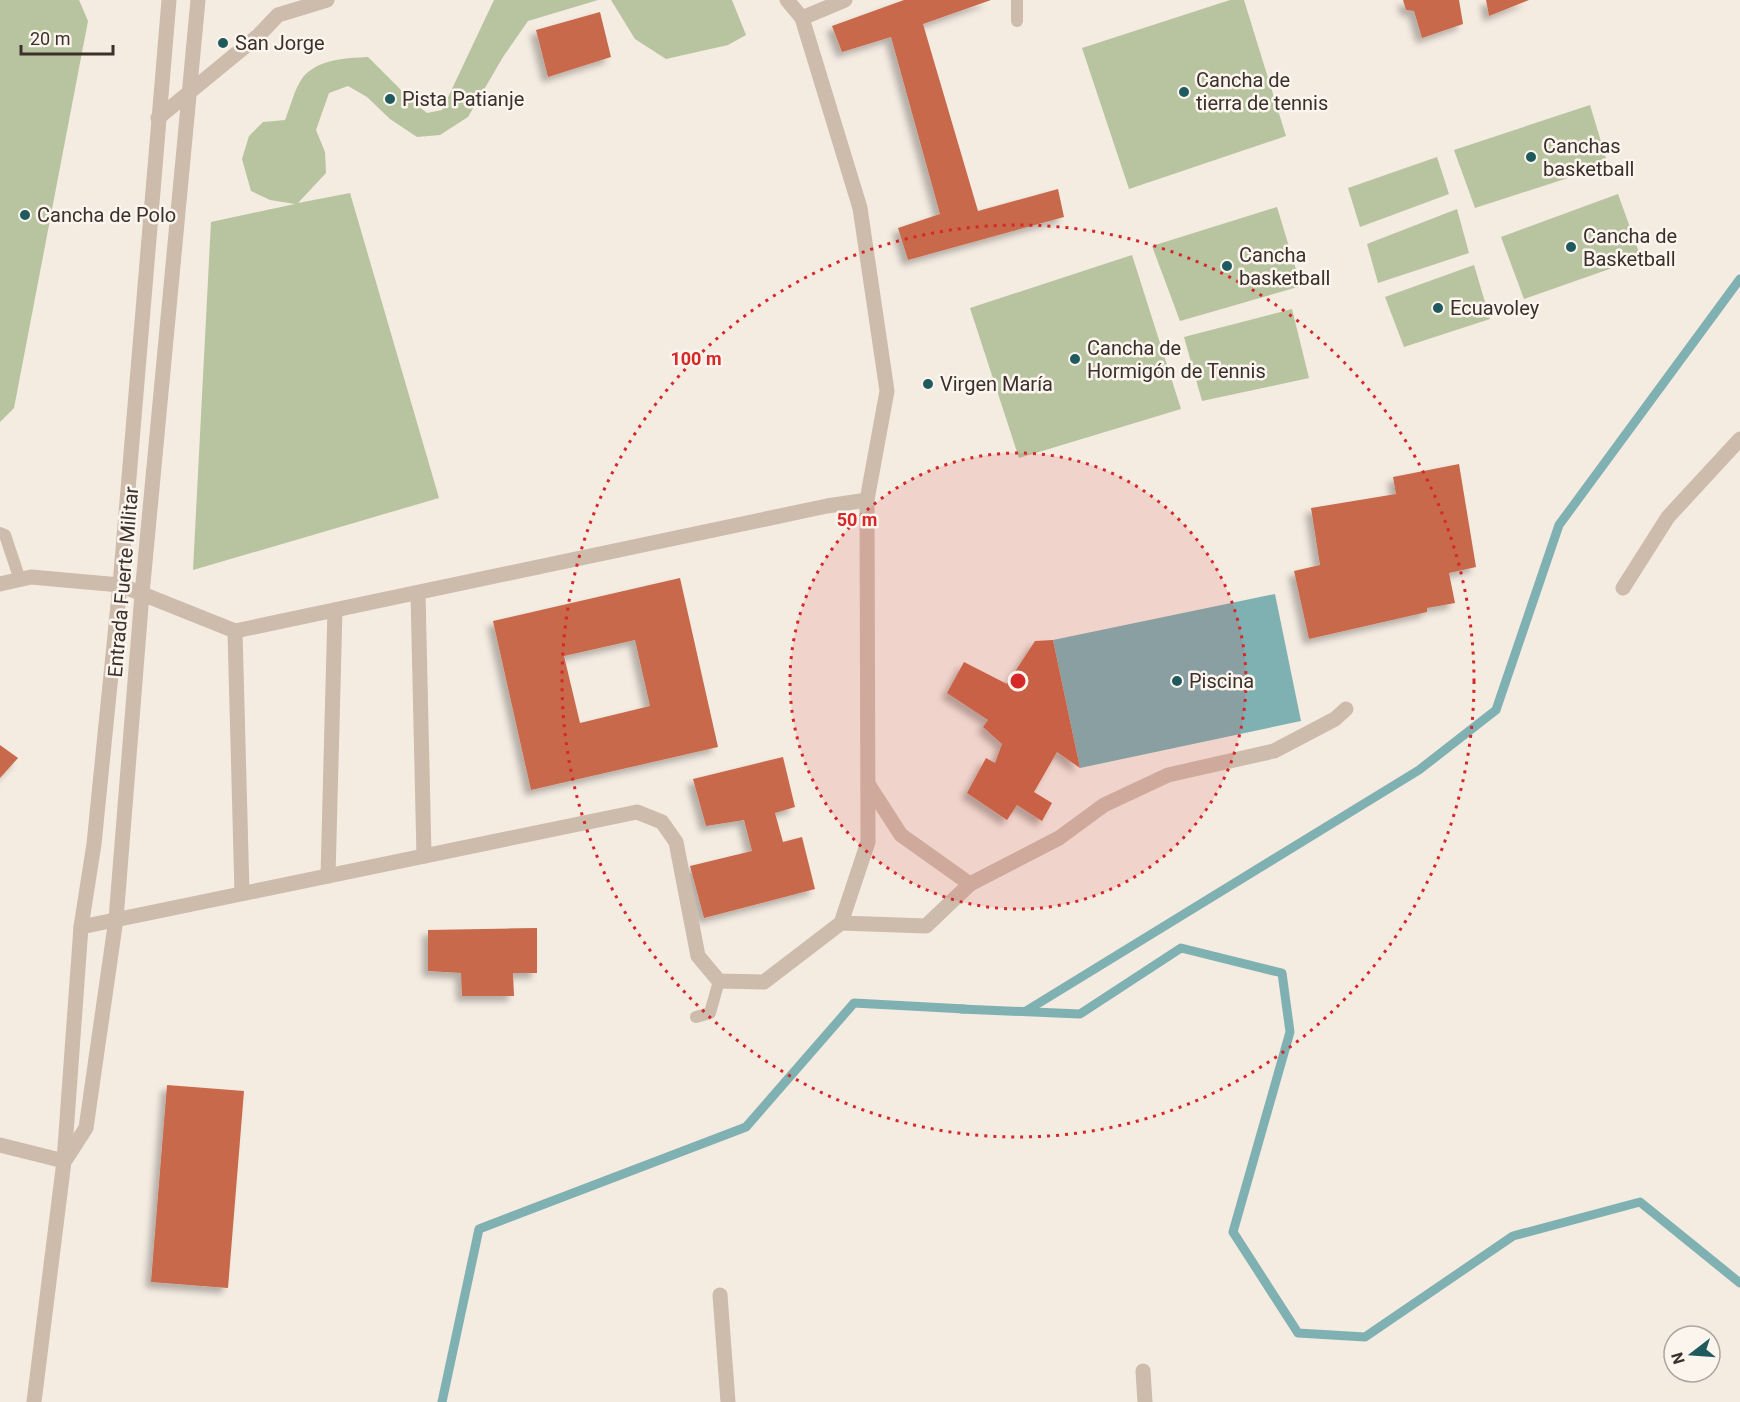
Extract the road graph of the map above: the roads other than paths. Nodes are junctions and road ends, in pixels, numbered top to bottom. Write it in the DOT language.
graph roads {
  1 [pos="170,0"];
  2 [pos="198,0"];
  3 [pos="327,0"];
  4 [pos="787,0"];
  5 [pos="844,0"];
  6 [pos="1017,0"];
  7 [pos="802,18"];
  8 [pos="1017,21"];
  9 [pos="190,92"];
  10 [pos="158,118"];
  11 [pos="1740,439"];
  12 [pos="867,500"];
  13 [pos="0,532"];
  14 [pos="20,580"];
  15 [pos="0,584"];
  16 [pos="120,585"];
  17 [pos="1623,588"];
  18 [pos="418,593"];
  19 [pos="142,594"];
  20 [pos="335,610"];
  21 [pos="235,631"];
  22 [pos="1346,709"];
  23 [pos="868,784"];
  24 [pos="424,856"];
  25 [pos="328,876"];
  26 [pos="970,884"];
  27 [pos="242,893"];
  28 [pos="116,919"];
  29 [pos="841,923"];
  30 [pos="81,927"];
  31 [pos="719,981"];
  32 [pos="696,1017"];
  33 [pos="0,1145"];
  34 [pos="64,1161"];
  35 [pos="720,1295"];
  36 [pos="1143,1371"];
  37 [pos="34,1402"];
  38 [pos="728,1402"];
  39 [pos="1145,1402"];
  1 -- 10 [label="street, Entrada Fuerte Militar"];
  2 -- 9 [label="street, Entrada Fuerte Militar"];
  3 -- 9 [label="street"];
  4 -- 7 [label="street"];
  5 -- 7 [label="street"];
  6 -- 8 [label="lane"];
  7 -- 12 [label="street"];
  9 -- 10 [label="street"];
  9 -- 19 [label="street, Entrada Fuerte Militar"];
  10 -- 16 [label="street, Entrada Fuerte Militar"];
  11 -- 17 [label="street"];
  12 -- 18 [label="street"];
  12 -- 23 [label="street"];
  13 -- 14 [label="lane"];
  14 -- 15 [label="street"];
  14 -- 16 [label="street"];
  16 -- 19 [label="street"];
  16 -- 30 [label="street, Entrada Fuerte Militar"];
  18 -- 20 [label="street"];
  18 -- 24 [label="street"];
  19 -- 21 [label="street"];
  19 -- 28 [label="street, Entrada Fuerte Militar"];
  20 -- 21 [label="street"];
  20 -- 25 [label="street"];
  21 -- 27 [label="street"];
  22 -- 26 [label="street"];
  23 -- 26 [label="street"];
  23 -- 29 [label="street"];
  24 -- 25 [label="street"];
  24 -- 31 [label="street"];
  25 -- 27 [label="street"];
  26 -- 29 [label="street"];
  27 -- 28 [label="street"];
  28 -- 30 [label="street"];
  28 -- 34 [label="street, Entrada Fuerte Militar"];
  29 -- 31 [label="street"];
  30 -- 34 [label="street, Entrada Fuerte Militar"];
  31 -- 32 [label="lane"];
  33 -- 34 [label="street"];
  34 -- 37 [label="street, Entrada Fuerte Militar"];
  35 -- 38 [label="street"];
  36 -- 39 [label="street"];
}
